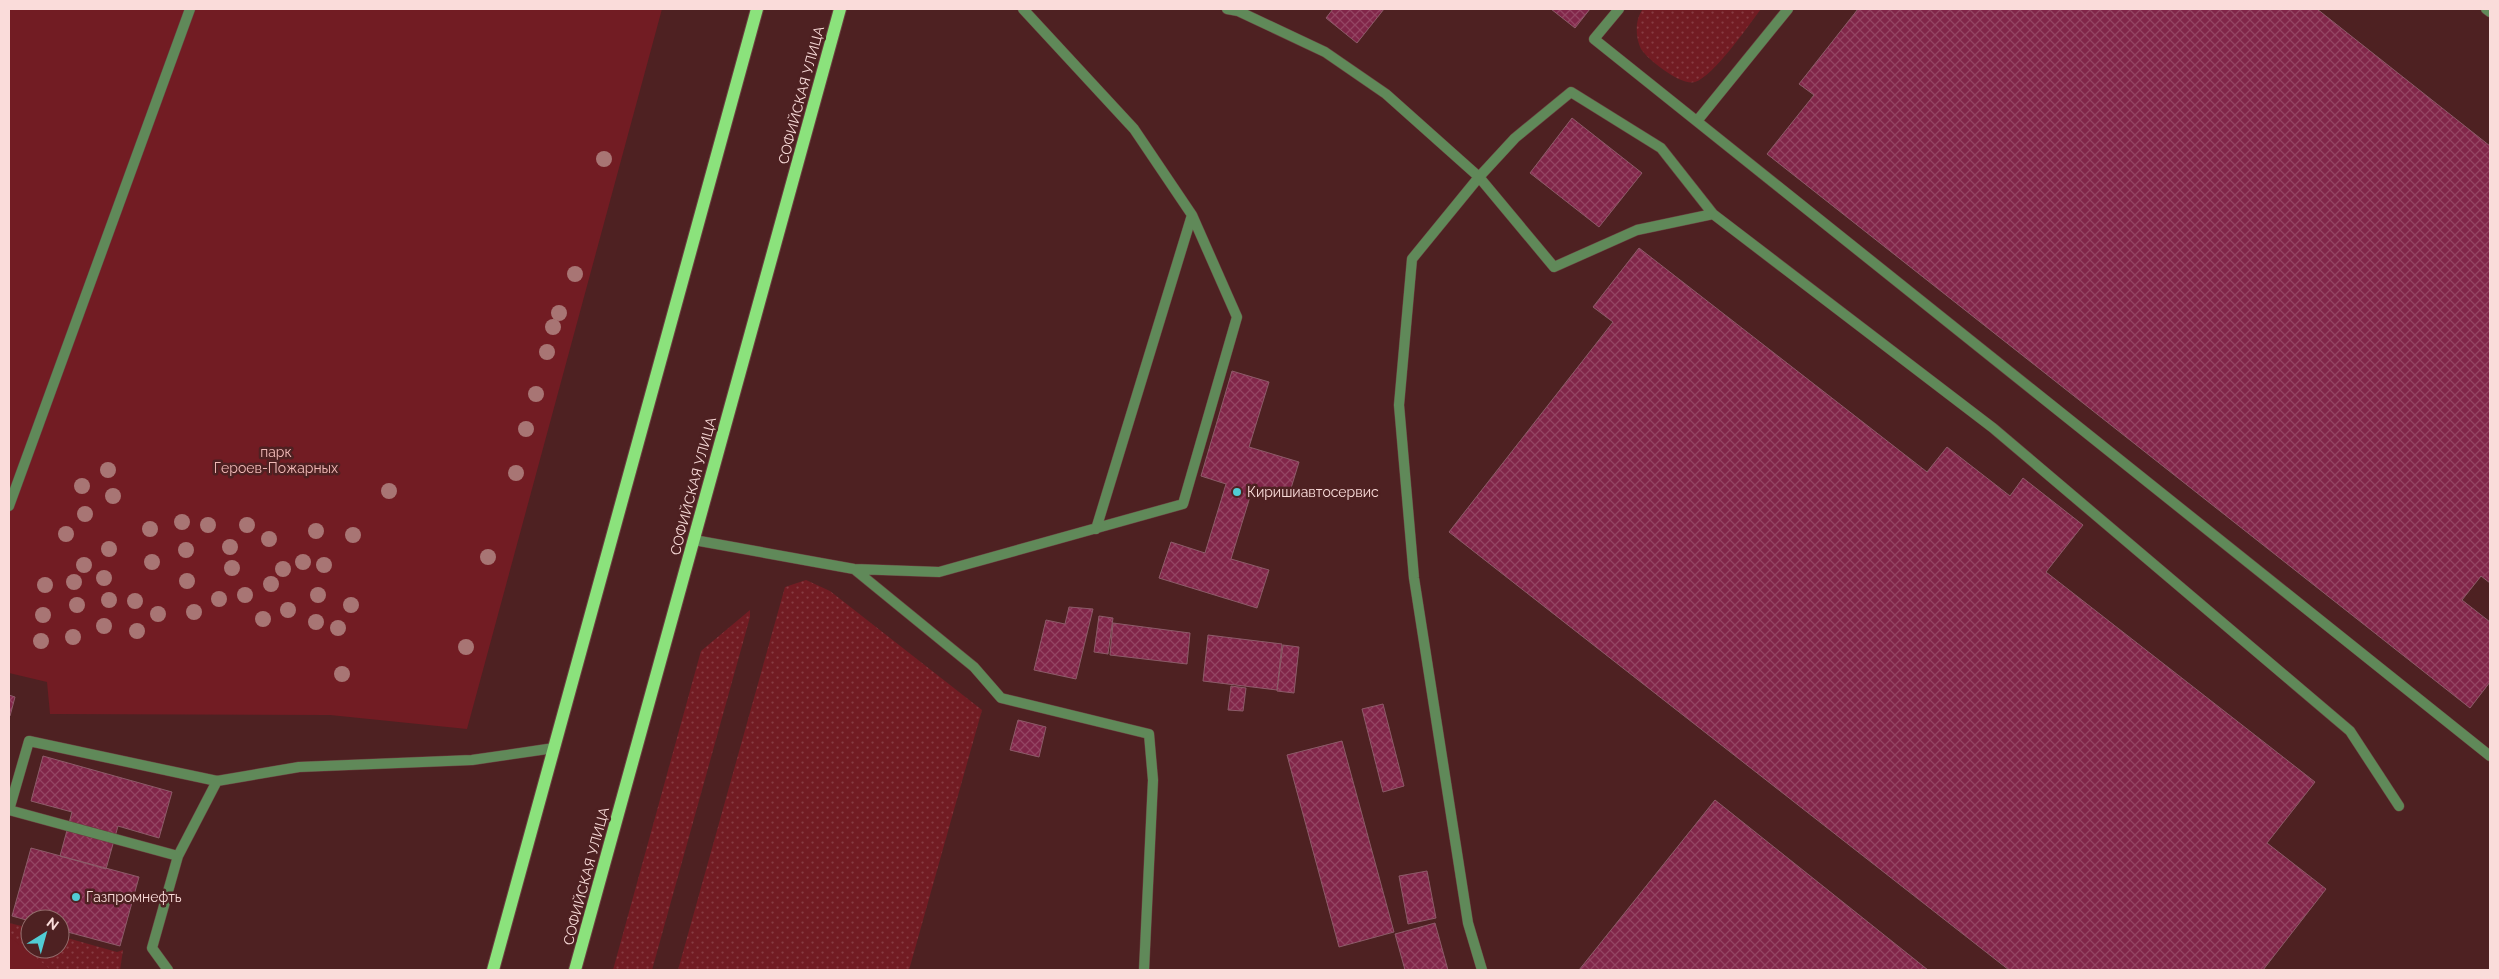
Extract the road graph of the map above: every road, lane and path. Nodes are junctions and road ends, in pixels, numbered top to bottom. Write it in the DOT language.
graph roads {
  1 [pos="190,9"];
  2 [pos="757,9"];
  3 [pos="840,9"];
  4 [pos="1023,9"];
  5 [pos="1227,9"];
  6 [pos="1619,9"];
  7 [pos="1788,9"];
  8 [pos="2486,9"];
  9 [pos="2490,12"];
  10 [pos="1697,122"];
  11 [pos="1479,177"];
  12 [pos="1712,214"];
  13 [pos="1192,215"];
  14 [pos="9,506"];
  15 [pos="1096,529"];
  16 [pos="694,540"];
  17 [pos="854,568"];
  18 [pos="554,748"];
  19 [pos="2490,756"];
  20 [pos="217,781"];
  21 [pos="2399,806"];
  22 [pos="178,856"];
  23 [pos="168,970"];
  24 [pos="493,970"];
  25 [pos="575,970"];
  26 [pos="1144,970"];
  27 [pos="1482,970"];
  1 -- 14 [label="lane"];
  2 -- 18 [label="main road"];
  3 -- 16 [label="main road, СОФИЙСКАЯ УЛИЦА"];
  4 -- 13 [label="lane"];
  5 -- 11 [label="lane"];
  6 -- 10 [label="lane"];
  7 -- 10 [label="lane"];
  8 -- 9 [label="lane"];
  10 -- 19 [label="lane"];
  11 -- 12 [label="lane"];
  11 -- 12 [label="lane"];
  11 -- 27 [label="lane"];
  12 -- 21 [label="lane"];
  13 -- 15 [label="lane"];
  13 -- 15 [label="lane"];
  15 -- 17 [label="lane"];
  16 -- 17 [label="lane"];
  16 -- 25 [label="main road, СОФИЙСКАЯ УЛИЦА"];
  17 -- 26 [label="lane"];
  18 -- 20 [label="lane"];
  18 -- 24 [label="main road"];
  20 -- 22 [label="lane"];
  20 -- 22 [label="lane"];
  22 -- 23 [label="lane"];
}
